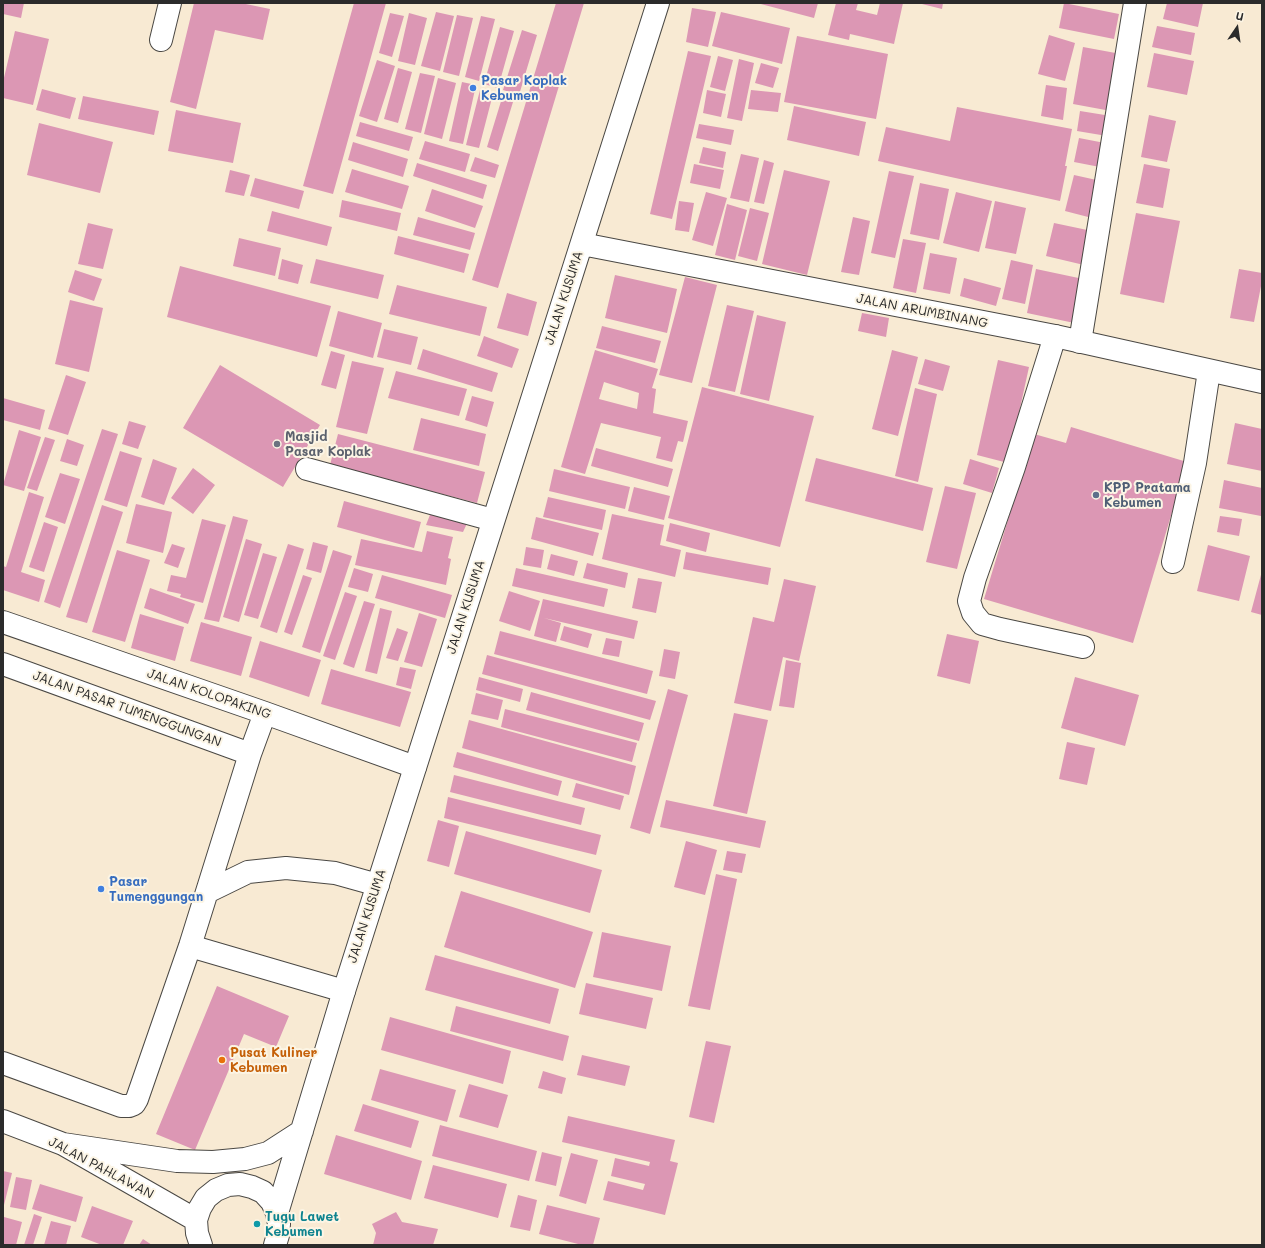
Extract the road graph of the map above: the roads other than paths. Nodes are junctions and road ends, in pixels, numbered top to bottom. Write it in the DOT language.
graph roads {
  1 [pos="170,3"];
  2 [pos="658,3"];
  3 [pos="1134,3"];
  4 [pos="161,40"];
  5 [pos="582,244"];
  6 [pos="1055,336"];
  7 [pos="1080,342"];
  8 [pos="1209,371"];
  9 [pos="1262,382"];
  10 [pos="307,469"];
  11 [pos="493,520"];
  12 [pos="1172,562"];
  13 [pos="3,622"];
  14 [pos="1083,647"];
  15 [pos="3,664"];
  16 [pos="265,713"];
  17 [pos="250,754"];
  18 [pos="415,767"];
  19 [pos="378,884"];
  20 [pos="207,892"];
  21 [pos="190,946"];
  22 [pos="344,991"];
  23 [pos="3,1063"];
  24 [pos="3,1120"];
  25 [pos="302,1132"];
  26 [pos="63,1144"];
  27 [pos="277,1213"];
  28 [pos="196,1220"];
  29 [pos="201,1245"];
  30 [pos="274,1245"];
  1 -- 4 [label="main road"];
  2 -- 5 [label="main road, JALAN KUSUMA"];
  3 -- 7 [label="main road"];
  5 -- 6 [label="main road, JALAN ARUMBINANG"];
  5 -- 11 [label="main road, JALAN KUSUMA"];
  6 -- 7 [label="main road, JALAN ARUMBINANG"];
  6 -- 14 [label="main road"];
  7 -- 8 [label="main road, JALAN ARUMBINANG"];
  8 -- 9 [label="main road, JALAN ARUMBINANG"];
  8 -- 12 [label="main road"];
  10 -- 11 [label="main road"];
  11 -- 18 [label="main road, JALAN KUSUMA"];
  13 -- 16 [label="main road, JALAN KOLOPAKING"];
  15 -- 17 [label="main road, JALAN PASAR TUMENGGUNGAN"];
  16 -- 17 [label="main road"];
  16 -- 18 [label="main road, JALAN KOLOPAKING"];
  17 -- 20 [label="main road"];
  18 -- 19 [label="main road, JALAN KUSUMA"];
  19 -- 20 [label="main road"];
  19 -- 22 [label="main road, JALAN KUSUMA"];
  20 -- 21 [label="main road"];
  21 -- 22 [label="main road"];
  21 -- 23 [label="main road"];
  22 -- 25 [label="main road, JALAN KUSUMA"];
  24 -- 26 [label="main road, JALAN PAHLAWAN"];
  25 -- 26 [label="main road"];
  25 -- 27 [label="main road, JALAN KUSUMA"];
  26 -- 28 [label="main road, JALAN PAHLAWAN"];
  27 -- 28 [label="main road"];
  27 -- 30 [label="main road"];
  28 -- 29 [label="main road"];
}
